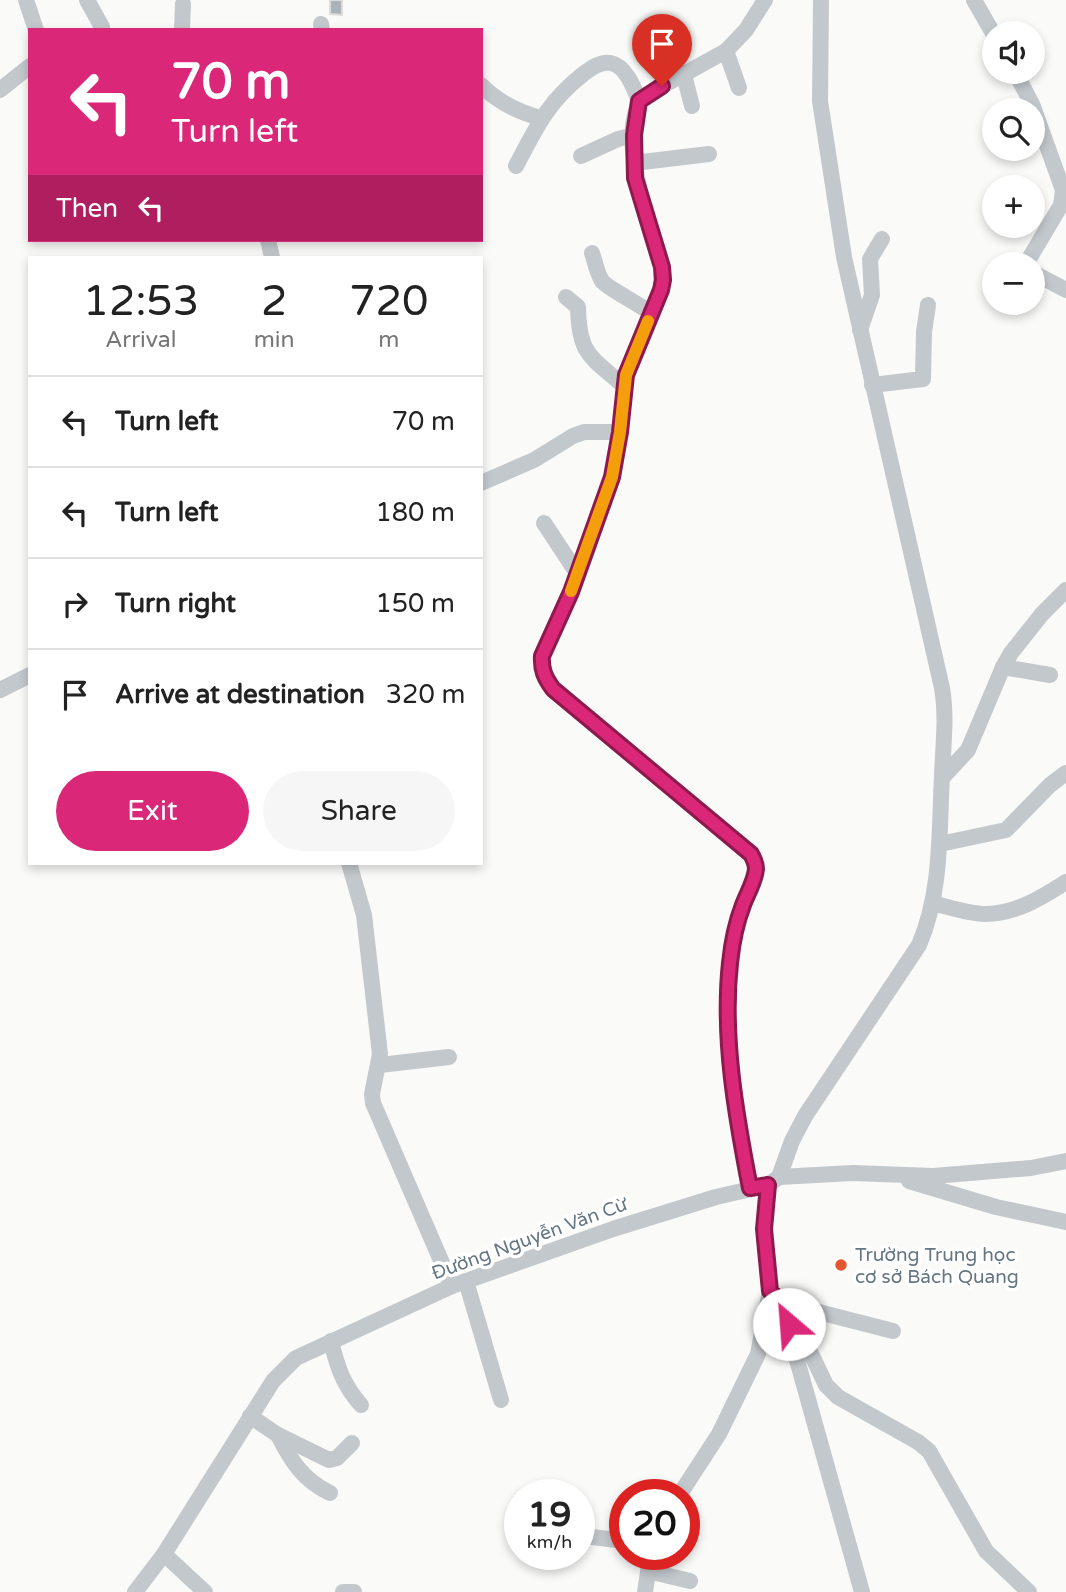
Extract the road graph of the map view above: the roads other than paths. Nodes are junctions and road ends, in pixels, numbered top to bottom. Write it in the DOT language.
graph roads {
  1 [pos="26,0"];
  2 [pos="87,0"];
  3 [pos="765,0"];
  4 [pos="821,0"];
  5 [pos="974,0"];
  6 [pos="183,4"];
  7 [pos="986,21"];
  8 [pos="35,28"];
  9 [pos="102,28"];
  10 [pos="183,28"];
  11 [pos="726,51"];
  12 [pos="28,68"];
  13 [pos="684,75"];
  14 [pos="1021,84"];
  15 [pos="483,87"];
  16 [pos="739,88"];
  17 [pos="0,90"];
  18 [pos="639,101"];
  19 [pos="692,106"];
  20 [pos="541,118"];
  21 [pos="634,135"];
  22 [pos="709,154"];
  23 [pos="581,156"];
  24 [pos="634,163"];
  25 [pos="516,166"];
  26 [pos="1064,200"];
  27 [pos="882,239"];
  28 [pos="1033,252"];
  29 [pos="592,253"];
  30 [pos="1045,279"];
  31 [pos="1066,290"];
  32 [pos="566,297"];
  33 [pos="928,305"];
  34 [pos="652,313"];
  35 [pos="860,330"];
  36 [pos="872,385"];
  37 [pos="624,386"];
  38 [pos="620,432"];
  39 [pos="483,482"];
  40 [pos="544,523"];
  41 [pos="578,573"];
  42 [pos="1066,590"];
  43 [pos="1003,667"];
  44 [pos="1050,675"];
  45 [pos="28,676"];
  46 [pos="0,690"];
  47 [pos="1066,773"];
  48 [pos="942,778"];
  49 [pos="940,844"];
  50 [pos="350,865"];
  51 [pos="1066,881"];
  52 [pos="932,903"];
  53 [pos="449,1057"];
  54 [pos="380,1065"];
  55 [pos="1066,1161"];
  56 [pos="887,1173"];
  57 [pos="774,1181"];
  58 [pos="750,1188"];
  59 [pos="1066,1222"];
  60 [pos="459,1283"];
  61 [pos="770,1291"];
  62 [pos="796,1309"];
  63 [pos="893,1331"];
  64 [pos="331,1340"];
  65 [pos="501,1400"];
  66 [pos="361,1405"];
  67 [pos="250,1416"];
  68 [pos="278,1435"];
  69 [pos="352,1443"];
  70 [pos="690,1479"];
  71 [pos="330,1493"];
  72 [pos="163,1553"];
  73 [pos="648,1571"];
  74 [pos="690,1581"];
  75 [pos="135,1592"];
  76 [pos="205,1592"];
  77 [pos="343,1592"];
  78 [pos="354,1592"];
  79 [pos="645,1592"];
  80 [pos="862,1592"];
  81 [pos="1029,1592"];
  1 -- 8 [label="street"];
  2 -- 9 [label="street"];
  3 -- 11 [label="street"];
  4 -- 35 [label="street"];
  5 -- 7 [label="street"];
  6 -- 10 [label="street"];
  11 -- 13 [label="street"];
  11 -- 16 [label="street"];
  12 -- 17 [label="street"];
  13 -- 18 [label="street"];
  13 -- 19 [label="street"];
  14 -- 26 [label="street"];
  15 -- 20 [label="street"];
  18 -- 20 [label="street"];
  18 -- 21 [label="street"];
  20 -- 25 [label="street"];
  21 -- 23 [label="street"];
  21 -- 24 [label="street"];
  22 -- 24 [label="street"];
  24 -- 34 [label="street"];
  26 -- 28 [label="street"];
  27 -- 35 [label="street"];
  29 -- 34 [label="street"];
  30 -- 31 [label="street"];
  32 -- 37 [label="street"];
  33 -- 36 [label="street"];
  34 -- 37 [label="street"];
  35 -- 36 [label="street"];
  36 -- 48 [label="street"];
  37 -- 38 [label="street"];
  38 -- 39 [label="street"];
  38 -- 41 [label="street"];
  40 -- 41 [label="street"];
  41 -- 58 [label="street"];
  42 -- 43 [label="street"];
  43 -- 44 [label="street"];
  43 -- 48 [label="street"];
  45 -- 46 [label="street"];
  47 -- 49 [label="street"];
  48 -- 49 [label="street"];
  49 -- 52 [label="street"];
  50 -- 54 [label="street"];
  51 -- 52 [label="street"];
  52 -- 57 [label="street"];
  53 -- 54 [label="street"];
  54 -- 60 [label="street"];
  55 -- 56 [label="street, Đường Nguyễn Văn Cừ"];
  56 -- 57 [label="street, Đường Nguyễn Văn Cừ"];
  56 -- 59 [label="street"];
  57 -- 58 [label="street, Đường Nguyễn Văn Cừ"];
  57 -- 61 [label="street"];
  58 -- 60 [label="street, Đường Nguyễn Văn Cừ"];
  60 -- 64 [label="street, Đường Nguyễn Văn Cừ"];
  60 -- 65 [label="street"];
  61 -- 62 [label="street"];
  61 -- 70 [label="street"];
  62 -- 63 [label="street"];
  62 -- 80 [label="street"];
  62 -- 81 [label="street"];
  64 -- 66 [label="street"];
  64 -- 67 [label="street, Đường Nguyễn Văn Cừ"];
  67 -- 68 [label="street"];
  67 -- 72 [label="street, Đường Nguyễn Văn Cừ"];
  68 -- 69 [label="street"];
  68 -- 71 [label="street"];
  72 -- 75 [label="street, Đường Nguyễn Văn Cừ"];
  72 -- 76 [label="street"];
  73 -- 74 [label="street"];
  73 -- 79 [label="street"];
  77 -- 78 [label="street"];
}
